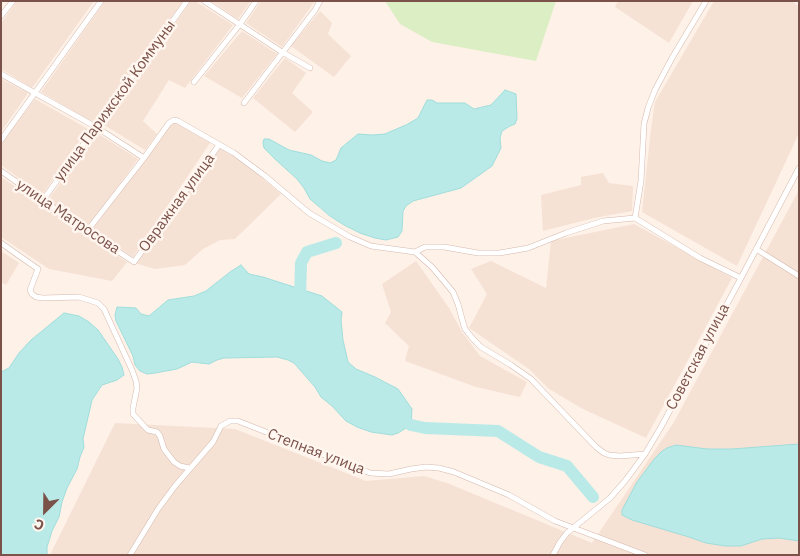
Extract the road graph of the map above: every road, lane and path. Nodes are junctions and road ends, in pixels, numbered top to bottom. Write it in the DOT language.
graph roads {
  1 [pos="13,1"];
  2 [pos="101,1"];
  3 [pos="187,1"];
  4 [pos="204,1"];
  5 [pos="256,1"];
  6 [pos="706,1"];
  7 [pos="320,2"];
  8 [pos="1,16"];
  9 [pos="240,24"];
  10 [pos="282,52"];
  11 [pos="310,68"];
  12 [pos="1,74"];
  13 [pos="194,82"];
  14 [pos="34,93"];
  15 [pos="244,103"];
  16 [pos="96,127"];
  17 [pos="1,140"];
  18 [pos="219,145"];
  19 [pos="144,158"];
  20 [pos="799,168"];
  21 [pos="1,171"];
  22 [pos="43,200"];
  23 [pos="635,218"];
  24 [pos="87,232"];
  25 [pos="1,243"];
  26 [pos="756,249"];
  27 [pos="415,252"];
  28 [pos="134,262"];
  29 [pos="799,276"];
  30 [pos="741,278"];
  31 [pos="645,454"];
  32 [pos="189,468"];
  33 [pos="574,528"];
  34 [pos="130,555"];
  35 [pos="553,555"];
  36 [pos="645,555"];
  1 -- 8 [label="street"];
  2 -- 14 [label="street"];
  3 -- 16 [label="street, улица Парижской Коммуны"];
  4 -- 9 [label="street"];
  5 -- 9 [label="street"];
  6 -- 23 [label="street"];
  7 -- 10 [label="street"];
  9 -- 10 [label="street"];
  9 -- 13 [label="street"];
  10 -- 11 [label="street"];
  10 -- 15 [label="street"];
  12 -- 14 [label="street"];
  14 -- 16 [label="street"];
  14 -- 17 [label="street"];
  16 -- 19 [label="street"];
  16 -- 22 [label="street, улица Парижской Коммуны"];
  18 -- 19 [label="street"];
  18 -- 27 [label="street"];
  18 -- 28 [label="street, Овражная улица"];
  19 -- 24 [label="street"];
  20 -- 26 [label="street, Советская улица"];
  21 -- 22 [label="street, улица Матросова"];
  22 -- 24 [label="street, улица Матросова"];
  23 -- 27 [label="street"];
  23 -- 30 [label="street"];
  24 -- 28 [label="street, улица Матросова"];
  25 -- 32 [label="street"];
  26 -- 29 [label="street"];
  26 -- 30 [label="street, Советская улица"];
  27 -- 31 [label="street"];
  30 -- 31 [label="street, Советская улица"];
  31 -- 33 [label="street, Советская улица"];
  32 -- 33 [label="street, Степная улица"];
  32 -- 34 [label="street, Степная улица"];
  33 -- 35 [label="street"];
  33 -- 36 [label="street, Степная улица"];
}
